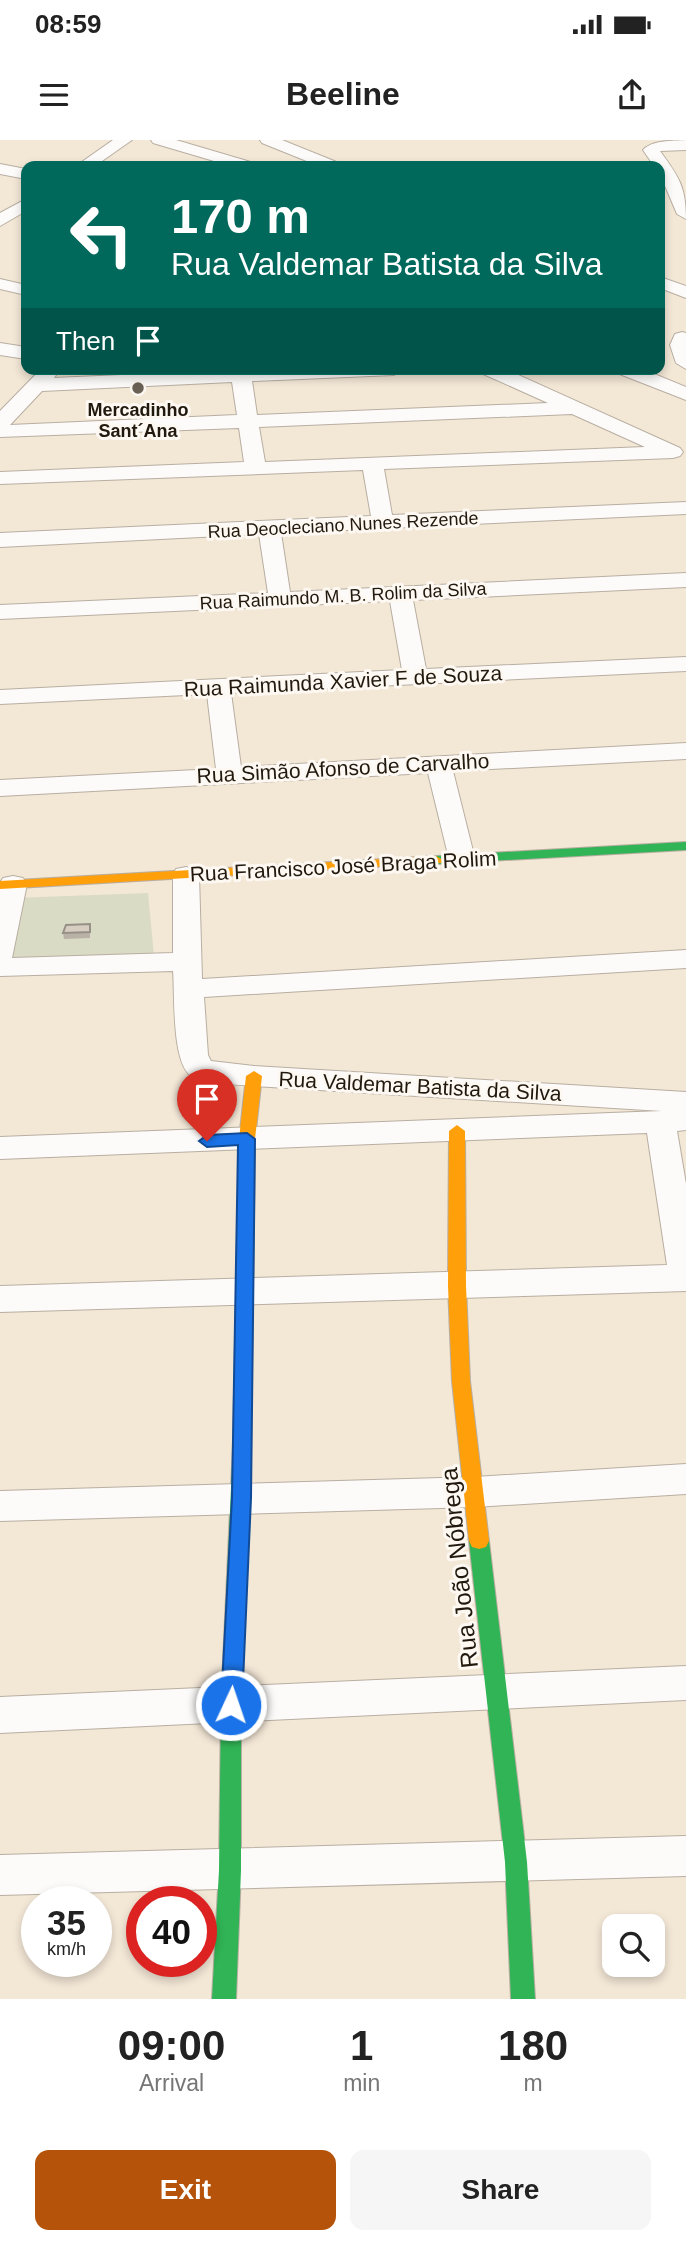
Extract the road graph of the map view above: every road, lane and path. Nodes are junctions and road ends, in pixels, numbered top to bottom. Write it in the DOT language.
graph roads {
  1 [pos="124,140"];
  2 [pos="159,140"];
  3 [pos="268,140"];
  4 [pos="653,144"];
  5 [pos="686,145"];
  6 [pos="92,161"];
  7 [pos="231,161"];
  8 [pos="321,161"];
  9 [pos="659,161"];
  10 [pos="0,169"];
  11 [pos="21,173"];
  12 [pos="673,180"];
  13 [pos="21,207"];
  14 [pos="686,214"];
  15 [pos="0,222"];
  16 [pos="21,227"];
  17 [pos="0,284"];
  18 [pos="665,284"];
  19 [pos="21,289"];
  20 [pos="686,293"];
  21 [pos="665,303"];
  22 [pos="686,312"];
  23 [pos="665,331"];
  24 [pos="684,337"];
  25 [pos="0,349"];
  26 [pos="21,352"];
  27 [pos="686,363"];
  28 [pos="47,375"];
  29 [pos="263,375"];
  30 [pos="501,375"];
  31 [pos="639,375"];
  32 [pos="241,376"];
  33 [pos="38,385"];
  34 [pos="686,394"];
  35 [pos="575,408"];
  36 [pos="248,420"];
  37 [pos="2,421"];
  38 [pos="679,454"];
  39 [pos="372,462"];
  40 [pos="255,466"];
  41 [pos="0,478"];
  42 [pos="686,508"];
  43 [pos="383,523"];
  44 [pos="269,528"];
  45 [pos="0,540"];
  46 [pos="686,580"];
  47 [pos="400,593"];
  48 [pos="280,600"];
  49 [pos="0,612"];
  50 [pos="686,664"];
  51 [pos="415,677"];
  52 [pos="218,686"];
  53 [pos="0,698"];
  54 [pos="686,751"];
  55 [pos="438,763"];
  56 [pos="229,774"];
  57 [pos="0,788"];
  58 [pos="686,846"];
  59 [pos="462,859"];
  60 [pos="186,875"];
  61 [pos="7,885"];
  62 [pos="1,940"];
  63 [pos="686,959"];
  64 [pos="0,967"];
  65 [pos="187,975"];
  66 [pos="254,1076"];
  67 [pos="686,1102"];
  68 [pos="673,1121"];
  69 [pos="457,1132"];
  70 [pos="247,1139"];
  71 [pos="0,1148"];
  72 [pos="686,1278"];
  73 [pos="457,1286"];
  74 [pos="242,1293"];
  75 [pos="0,1299"];
  76 [pos="686,1479"];
  77 [pos="475,1492"];
  78 [pos="241,1498"];
  79 [pos="0,1506"];
  80 [pos="686,1684"];
  81 [pos="494,1690"];
  82 [pos="231,1705"];
  83 [pos="0,1715"];
  84 [pos="686,1856"];
  85 [pos="516,1862"];
  86 [pos="230,1870"];
  87 [pos="0,1875"];
  88 [pos="224,1999"];
  89 [pos="523,1999"];
  1 -- 6 [label="street"];
  2 -- 7 [label="street"];
  3 -- 8 [label="street"];
  4 -- 5 [label="street"];
  4 -- 9 [label="street"];
  10 -- 11 [label="street"];
  12 -- 14 [label="street"];
  13 -- 15 [label="street"];
  15 -- 16 [label="street"];
  17 -- 19 [label="street"];
  18 -- 20 [label="street"];
  21 -- 22 [label="street"];
  23 -- 24 [label="street"];
  24 -- 27 [label="street"];
  25 -- 26 [label="street"];
  28 -- 33 [label="street"];
  29 -- 32 [label="street"];
  30 -- 35 [label="street"];
  31 -- 34 [label="street"];
  32 -- 33 [label="street"];
  32 -- 36 [label="street"];
  33 -- 37 [label="street"];
  35 -- 36 [label="street"];
  35 -- 38 [label="street"];
  36 -- 37 [label="street"];
  36 -- 40 [label="street"];
  38 -- 39 [label="street"];
  39 -- 40 [label="street"];
  39 -- 43 [label="street"];
  40 -- 41 [label="street"];
  42 -- 43 [label="street, Rua Deocleciano Nunes Rezende"];
  43 -- 44 [label="street, Rua Deocleciano Nunes Rezende"];
  44 -- 45 [label="street, Rua Deocleciano Nunes Rezende"];
  44 -- 48 [label="street"];
  46 -- 47 [label="street, Rua Raimundo M. B. Rolim da Silva"];
  47 -- 48 [label="street, Rua Raimundo M. B. Rolim da Silva"];
  47 -- 51 [label="street"];
  48 -- 49 [label="street, Rua Raimundo M. B. Rolim da Silva"];
  50 -- 51 [label="street, Rua Raimunda Xavier F de Souza"];
  51 -- 52 [label="street, Rua Raimunda Xavier F de Souza"];
  52 -- 53 [label="street, Rua Raimunda Xavier F de Souza"];
  52 -- 56 [label="street"];
  54 -- 55 [label="street, Rua Simão Afonso de Carvalho"];
  55 -- 56 [label="street, Rua Simão Afonso de Carvalho"];
  55 -- 59 [label="street"];
  56 -- 57 [label="street, Rua Simão Afonso de Carvalho"];
  58 -- 59 [label="street, Rua Francisco José Braga Rolim"];
  59 -- 60 [label="street, Rua Francisco José Braga Rolim"];
  60 -- 61 [label="street, Rua Francisco José Braga Rolim"];
  60 -- 65 [label="street"];
  61 -- 62 [label="street"];
  63 -- 65 [label="street"];
  64 -- 65 [label="street"];
  65 -- 66 [label="street"];
  66 -- 67 [label="street, Rua Valdemar Batista da Silva"];
  66 -- 70 [label="street, Rua Valdemar Batista da Silva"];
  68 -- 69 [label="street"];
  68 -- 72 [label="street"];
  69 -- 70 [label="street"];
  69 -- 73 [label="street, Rua João Nóbrega"];
  70 -- 71 [label="street"];
  70 -- 74 [label="street, Rua Valdemar Batista da Silva"];
  72 -- 73 [label="street"];
  73 -- 74 [label="street"];
  73 -- 77 [label="street, Rua João Nóbrega"];
  74 -- 75 [label="street"];
  74 -- 78 [label="street, Rua Valdemar Batista da Silva"];
  76 -- 77 [label="street"];
  77 -- 78 [label="street"];
  77 -- 81 [label="street, Rua João Nóbrega"];
  78 -- 79 [label="street"];
  78 -- 82 [label="street, Rua Valdemar Batista da Silva"];
  80 -- 81 [label="street"];
  81 -- 82 [label="street"];
  81 -- 85 [label="street, Rua João Nóbrega"];
  82 -- 83 [label="street"];
  82 -- 86 [label="street, Rua Valdemar Batista da Silva"];
  84 -- 85 [label="street"];
  85 -- 86 [label="street"];
  85 -- 89 [label="street, Rua João Nóbrega"];
  86 -- 87 [label="street"];
  86 -- 88 [label="street, Rua Valdemar Batista da Silva"];
}
